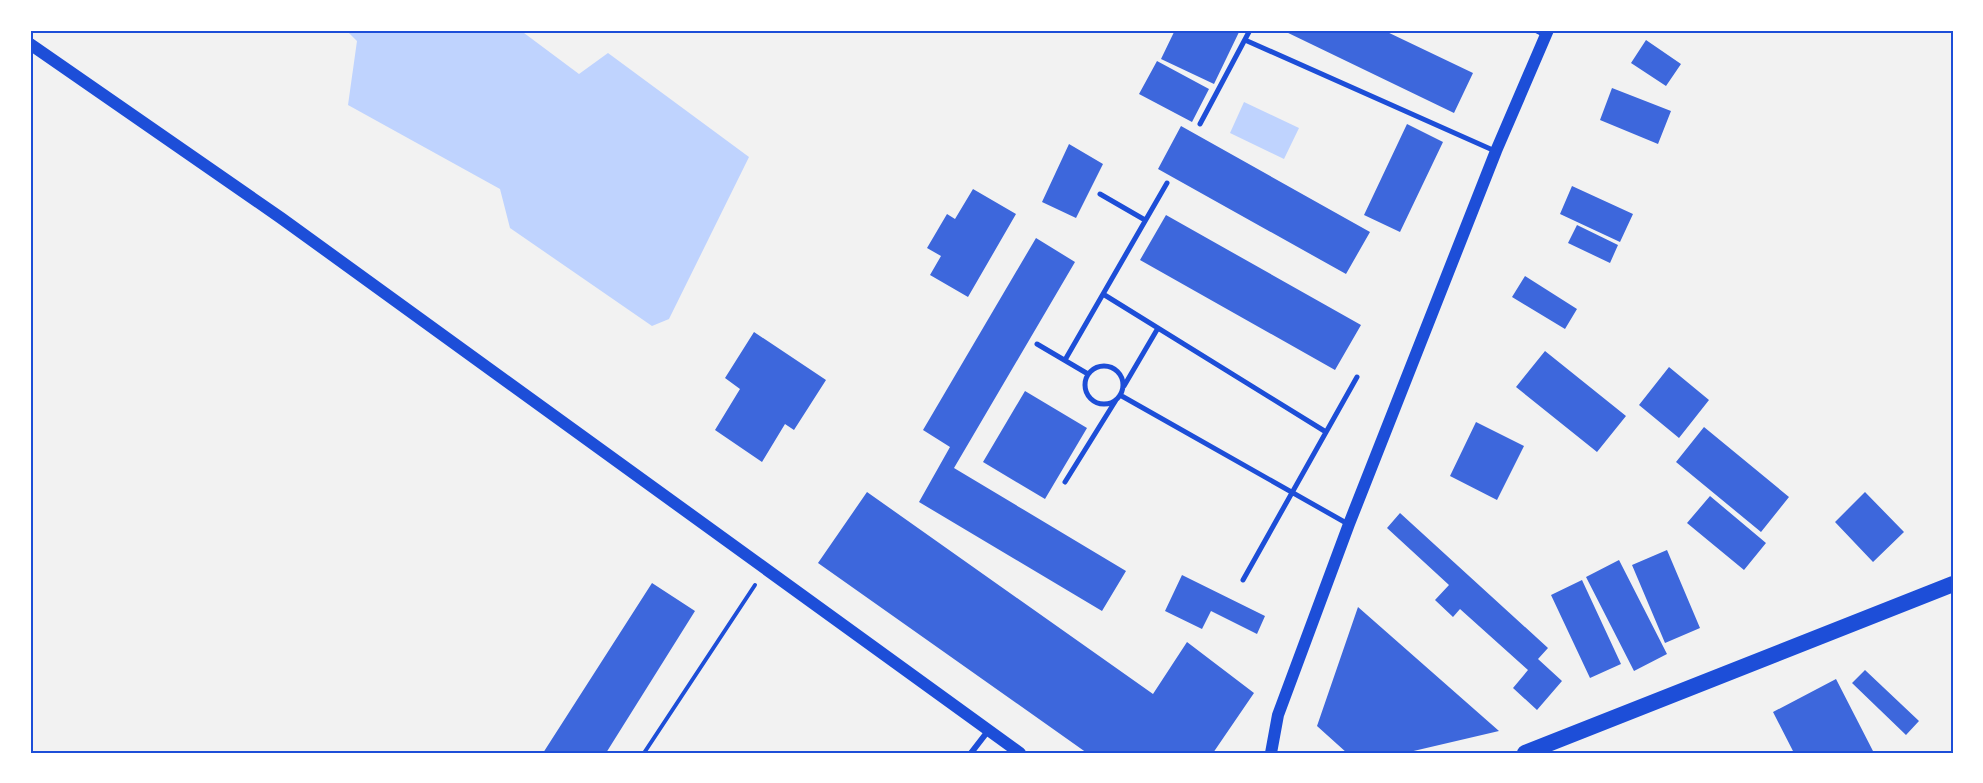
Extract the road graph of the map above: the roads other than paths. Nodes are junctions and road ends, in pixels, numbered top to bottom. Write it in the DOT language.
graph roads {
  1 [pos="1250,30"];
  2 [pos="1543,32"];
  3 [pos="1245,40"];
  4 [pos="30,44"];
  5 [pos="1200,124"];
  6 [pos="1496,152"];
  7 [pos="1167,183"];
  8 [pos="1100,194"];
  9 [pos="1145,220"];
  10 [pos="1103,294"];
  11 [pos="1158,328"];
  12 [pos="1037,344"];
  13 [pos="1065,360"];
  14 [pos="1088,374"];
  15 [pos="1357,377"];
  16 [pos="1123,388"];
  17 [pos="1119,397"];
  18 [pos="1326,432"];
  19 [pos="1065,482"];
  20 [pos="1292,492"];
  21 [pos="1349,525"];
  22 [pos="1243,580"];
  23 [pos="1953,584"];
  24 [pos="989,730"];
  25 [pos="971,753"];
  26 [pos="1020,753"];
  27 [pos="1271,753"];
  28 [pos="1525,753"];
  1 -- 3 [label="street"];
  2 -- 6 [label="main road"];
  3 -- 5 [label="street"];
  3 -- 6 [label="street"];
  4 -- 24 [label="main road"];
  6 -- 21 [label="main road"];
  7 -- 9 [label="street"];
  8 -- 9 [label="street"];
  9 -- 10 [label="street"];
  10 -- 11 [label="street"];
  10 -- 13 [label="street"];
  11 -- 16 [label="street"];
  11 -- 18 [label="street"];
  12 -- 13 [label="street"];
  13 -- 14 [label="street"];
  14 -- 16 [label="street"];
  14 -- 17 [label="street"];
  15 -- 18 [label="street"];
  16 -- 17 [label="street"];
  17 -- 19 [label="street"];
  17 -- 20 [label="street"];
  18 -- 20 [label="street"];
  20 -- 21 [label="street"];
  20 -- 22 [label="street"];
  21 -- 27 [label="main road"];
  23 -- 28 [label="highway"];
  24 -- 25 [label="street"];
  24 -- 26 [label="main road"];
}
